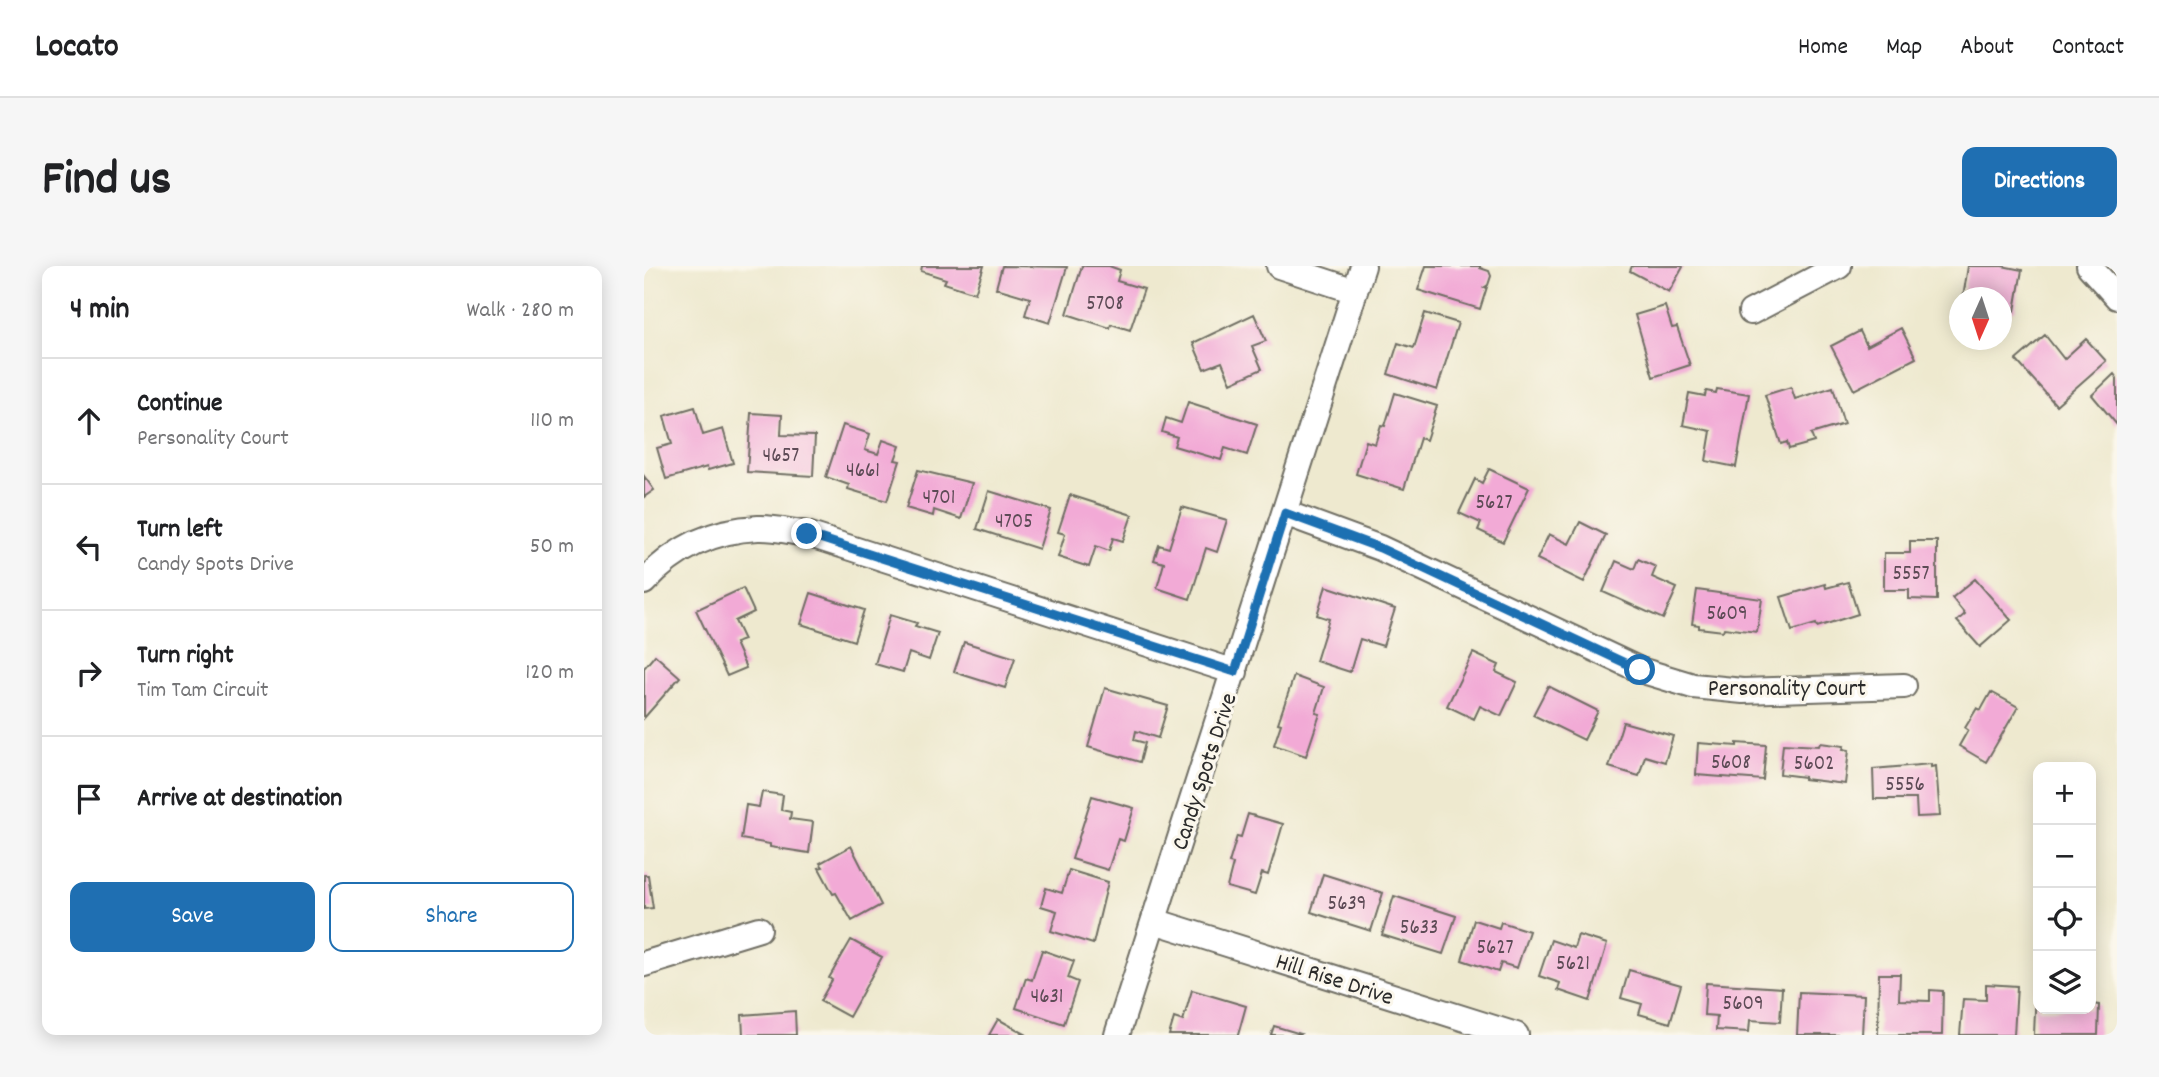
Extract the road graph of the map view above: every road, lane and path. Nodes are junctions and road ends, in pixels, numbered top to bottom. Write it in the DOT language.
graph roads {
  1 [pos="1279,266"];
  2 [pos="1363,266"];
  3 [pos="1839,266"];
  4 [pos="2089,266"];
  5 [pos="1355,290"];
  6 [pos="2117,297"];
  7 [pos="1751,312"];
  8 [pos="1285,513"];
  9 [pos="644,582"];
  10 [pos="1235,672"];
  11 [pos="1904,686"];
  12 [pos="1154,921"];
  13 [pos="760,929"];
  14 [pos="644,964"];
  15 [pos="1117,1035"];
  16 [pos="1516,1035"];
  1 -- 5 [label="street"];
  2 -- 5 [label="street, Candy Spots Drive"];
  3 -- 7 [label="street"];
  4 -- 6 [label="street"];
  5 -- 8 [label="street, Candy Spots Drive"];
  8 -- 10 [label="street, Candy Spots Drive"];
  8 -- 11 [label="street, Personality Court"];
  9 -- 10 [label="street"];
  10 -- 12 [label="street, Candy Spots Drive"];
  12 -- 15 [label="street, Candy Spots Drive"];
  12 -- 16 [label="street, Hill Rise Drive"];
  13 -- 14 [label="street"];
}
